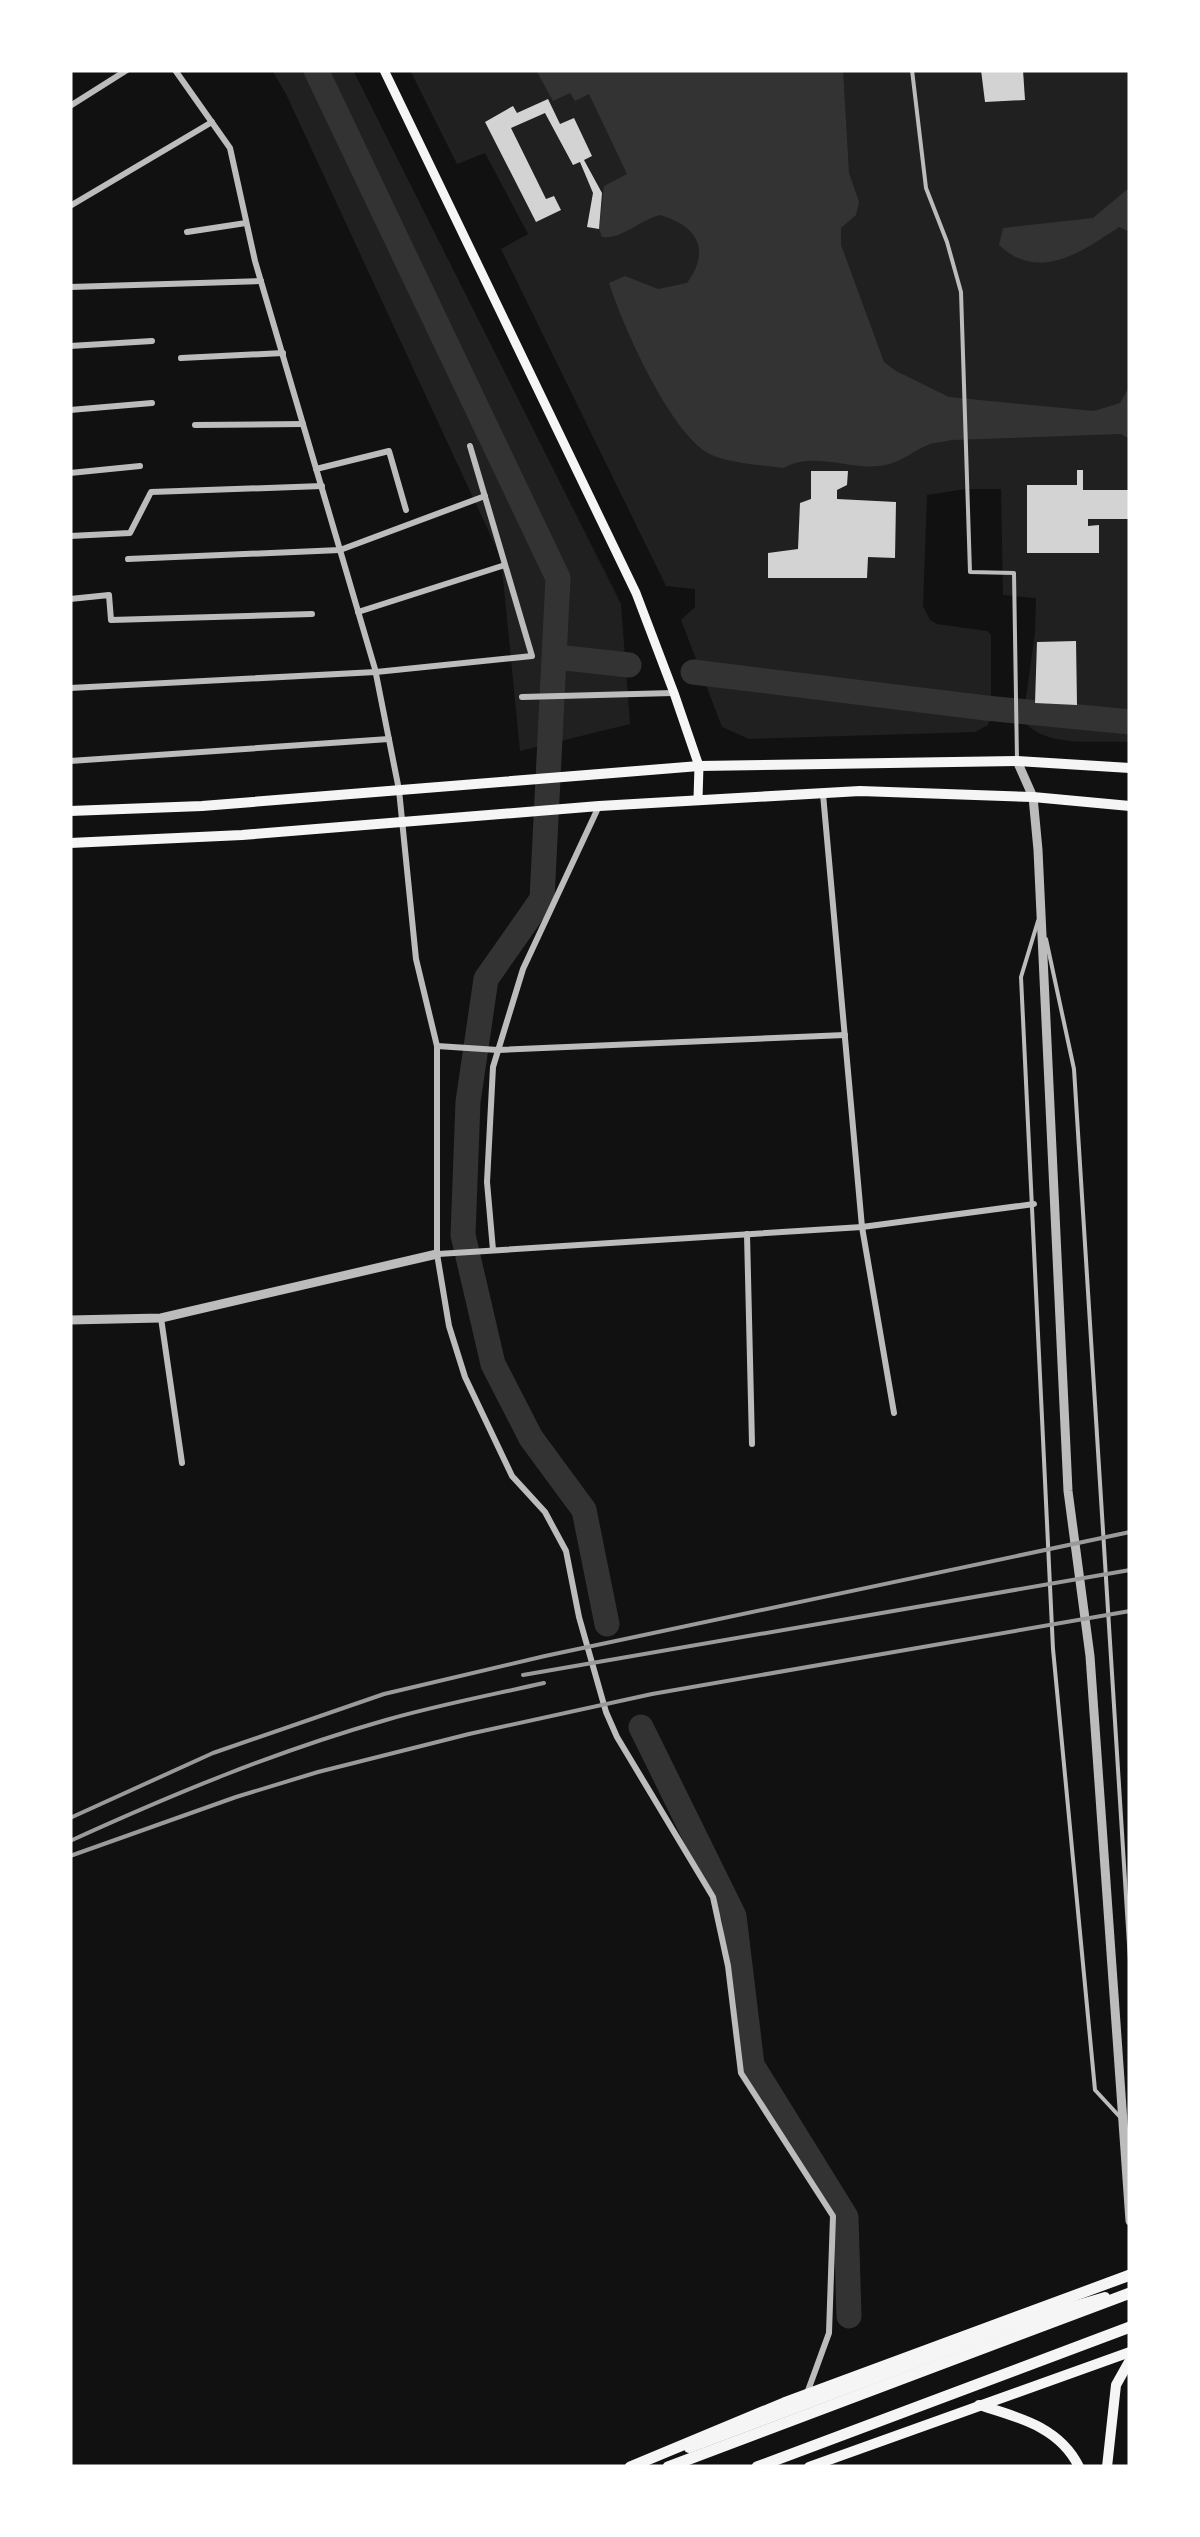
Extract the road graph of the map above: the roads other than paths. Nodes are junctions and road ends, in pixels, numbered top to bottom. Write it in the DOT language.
graph roads {
  1 [pos="127,70"];
  2 [pos="175,70"];
  3 [pos="384,70"];
  4 [pos="912,70"];
  5 [pos="70,106"];
  6 [pos="212,122"];
  7 [pos="70,206"];
  8 [pos="246,223"];
  9 [pos="187,232"];
  10 [pos="261,281"];
  11 [pos="70,287"];
  12 [pos="152,341"];
  13 [pos="70,346"];
  14 [pos="282,353"];
  15 [pos="181,358"];
  16 [pos="152,403"];
  17 [pos="70,410"];
  18 [pos="303,424"];
  19 [pos="196,425"];
  20 [pos="470,446"];
  21 [pos="140,466"];
  22 [pos="316,468"];
  23 [pos="70,473"];
  24 [pos="322,486"];
  25 [pos="484,496"];
  26 [pos="406,510"];
  27 [pos="70,536"];
  28 [pos="340,550"];
  29 [pos="128,558"];
  30 [pos="505,565"];
  31 [pos="70,598"];
  32 [pos="358,612"];
  33 [pos="312,614"];
  34 [pos="376,672"];
  35 [pos="70,688"];
  36 [pos="674,692"];
  37 [pos="522,697"];
  38 [pos="389,740"];
  39 [pos="70,762"];
  40 [pos="1016,762"];
  41 [pos="698,766"];
  42 [pos="1130,768"];
  43 [pos="399,790"];
  44 [pos="823,792"];
  45 [pos="1033,797"];
  46 [pos="698,799"];
  47 [pos="598,806"];
  48 [pos="1130,806"];
  49 [pos="70,811"];
  50 [pos="402,822"];
  51 [pos="70,843"];
  52 [pos="1040,911"];
  53 [pos="844,1035"];
  54 [pos="438,1046"];
  55 [pos="494,1050"];
  56 [pos="1034,1204"];
  57 [pos="862,1227"];
  58 [pos="747,1234"];
  59 [pos="494,1250"];
  60 [pos="438,1254"];
  61 [pos="161,1318"];
  62 [pos="70,1320"];
  63 [pos="894,1413"];
  64 [pos="752,1444"];
  65 [pos="182,1463"];
  66 [pos="1130,1960"];
  67 [pos="1130,2100"];
  68 [pos="1122,2119"];
  69 [pos="1130,2222"];
  70 [pos="1130,2275"];
  71 [pos="1130,2292"];
  72 [pos="1130,2326"];
  73 [pos="1130,2352"];
  74 [pos="1130,2360"];
  75 [pos="978,2405"];
  76 [pos="802,2406"];
  77 [pos="816,2466"];
  78 [pos="632,2467"];
  79 [pos="668,2467"];
  80 [pos="756,2467"];
  81 [pos="1079,2467"];
  82 [pos="1106,2467"];
  1 -- 5 [label="street"];
  2 -- 6 [label="street"];
  3 -- 36 [label="main road"];
  4 -- 40 [label="lane"];
  6 -- 7 [label="street"];
  6 -- 8 [label="street"];
  8 -- 9 [label="street"];
  8 -- 10 [label="street"];
  10 -- 11 [label="street"];
  10 -- 14 [label="street"];
  12 -- 13 [label="street"];
  14 -- 15 [label="street"];
  14 -- 18 [label="street"];
  16 -- 17 [label="street"];
  18 -- 19 [label="street"];
  18 -- 22 [label="street"];
  20 -- 25 [label="street"];
  21 -- 23 [label="street"];
  22 -- 24 [label="street"];
  22 -- 26 [label="street"];
  24 -- 27 [label="street"];
  24 -- 28 [label="street"];
  25 -- 28 [label="street"];
  25 -- 30 [label="street"];
  28 -- 29 [label="street"];
  28 -- 32 [label="street"];
  30 -- 32 [label="street"];
  30 -- 34 [label="street"];
  31 -- 33 [label="street"];
  32 -- 34 [label="street"];
  34 -- 35 [label="street"];
  34 -- 38 [label="street"];
  36 -- 37 [label="street"];
  36 -- 41 [label="main road"];
  38 -- 39 [label="street"];
  38 -- 43 [label="street"];
  40 -- 41 [label="main road"];
  40 -- 42 [label="main road"];
  40 -- 45 [label="street"];
  41 -- 43 [label="main road"];
  41 -- 46 [label="main road"];
  43 -- 49 [label="main road"];
  43 -- 50 [label="street"];
  44 -- 45 [label="main road"];
  44 -- 46 [label="main road"];
  44 -- 53 [label="street"];
  45 -- 48 [label="main road"];
  45 -- 52 [label="street"];
  46 -- 47 [label="main road"];
  47 -- 50 [label="main road"];
  47 -- 55 [label="street"];
  50 -- 51 [label="main road"];
  50 -- 54 [label="street"];
  52 -- 56 [label="lane"];
  52 -- 66 [label="lane"];
  52 -- 68 [label="street"];
  53 -- 55 [label="street"];
  53 -- 57 [label="street"];
  54 -- 55 [label="street"];
  54 -- 60 [label="street"];
  55 -- 59 [label="street"];
  56 -- 57 [label="street"];
  56 -- 68 [label="lane"];
  57 -- 58 [label="street"];
  57 -- 63 [label="street"];
  58 -- 59 [label="street"];
  58 -- 64 [label="street"];
  59 -- 60 [label="street"];
  60 -- 61 [label="street"];
  60 -- 76 [label="street"];
  61 -- 62 [label="street"];
  61 -- 65 [label="street"];
  67 -- 68 [label="lane"];
  68 -- 69 [label="street"];
  70 -- 78 [label="highway"];
  71 -- 76 [label="main road"];
  71 -- 79 [label="highway"];
  72 -- 80 [label="highway"];
  73 -- 75 [label="main road"];
  74 -- 82 [label="main road"];
  75 -- 77 [label="main road"];
  75 -- 81 [label="main road"];
  76 -- 78 [label="main road"];
}
